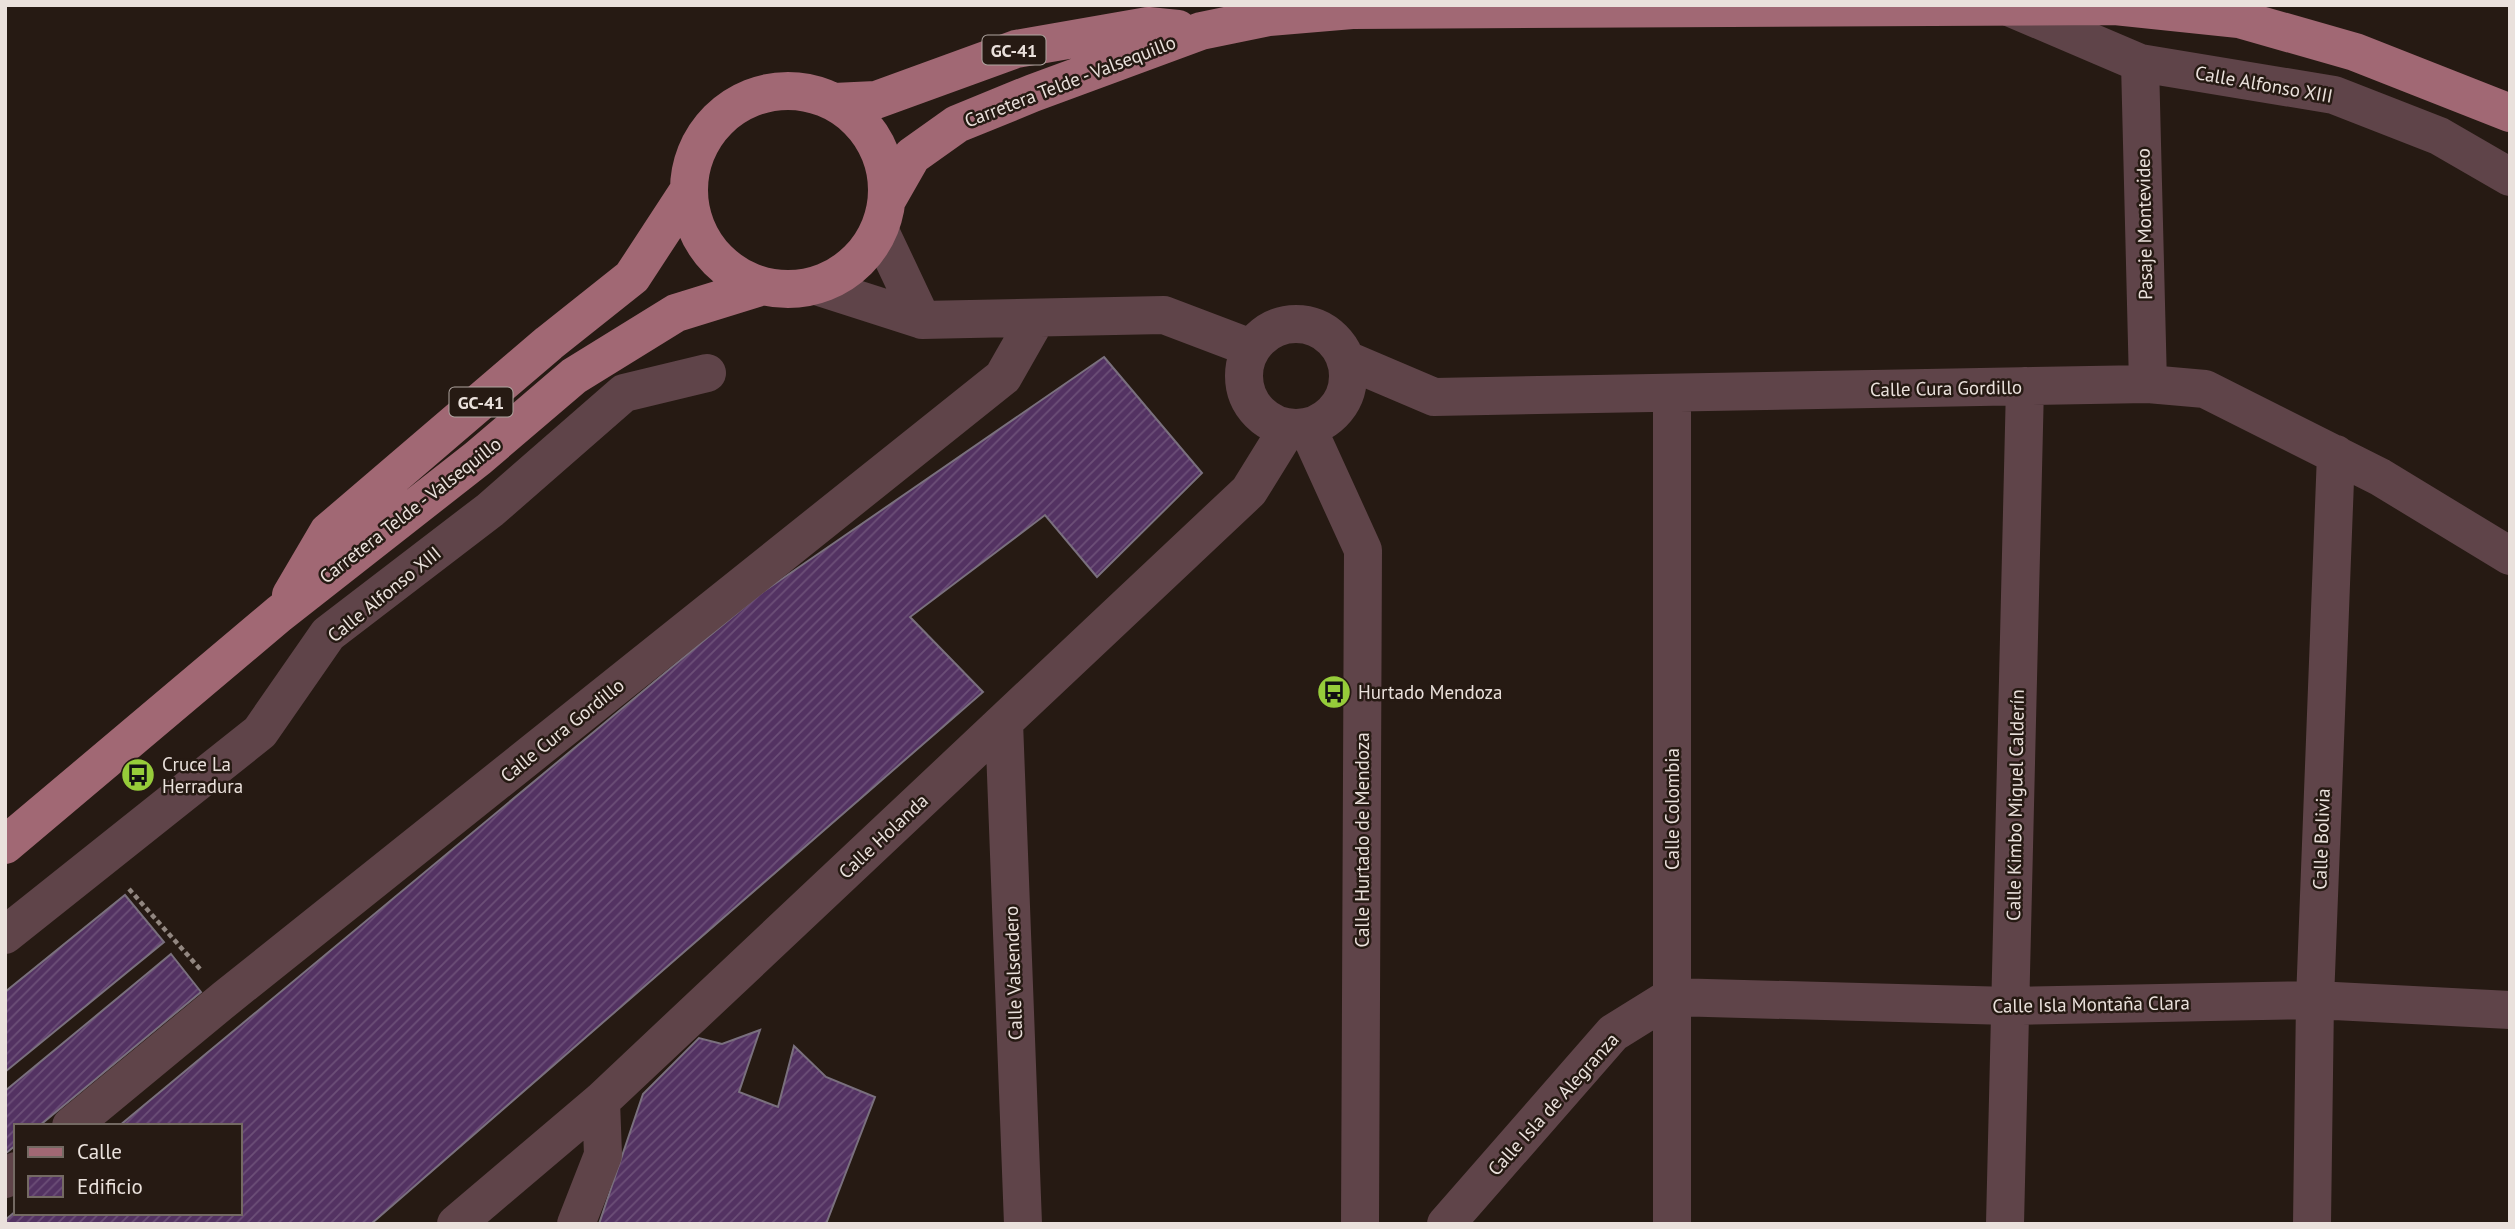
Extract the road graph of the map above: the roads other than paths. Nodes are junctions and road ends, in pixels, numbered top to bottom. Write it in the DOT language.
graph roads {
  1 [pos="1781,7"];
  2 [pos="2011,8"];
  3 [pos="1201,31"];
  4 [pos="2140,63"];
  5 [pos="834,102"];
  6 [pos="2510,113"];
  7 [pos="2510,177"];
  8 [pos="687,193"];
  9 [pos="884,214"];
  10 [pos="816,286"];
  11 [pos="760,287"];
  12 [pos="1036,319"];
  13 [pos="922,320"];
  14 [pos="1251,348"];
  15 [pos="1347,360"];
  16 [pos="707,373"];
  17 [pos="2148,384"];
  18 [pos="2025,386"];
  19 [pos="1672,394"];
  20 [pos="1298,428"];
  21 [pos="2336,454"];
  22 [pos="478,458"];
  23 [pos="490,510"];
  24 [pos="2510,556"];
  25 [pos="279,614"];
  26 [pos="1004,722"];
  27 [pos="5,845"];
  28 [pos="5,935"];
  29 [pos="1671,997"];
  30 [pos="2315,1000"];
  31 [pos="2010,1006"];
  32 [pos="2510,1010"];
  33 [pos="601,1101"];
  34 [pos="73,1124"];
  35 [pos="456,1224"];
  36 [pos="576,1224"];
  37 [pos="1023,1224"];
  38 [pos="1360,1224"];
  39 [pos="1446,1224"];
  40 [pos="1672,1224"];
  41 [pos="2005,1224"];
  42 [pos="2312,1224"];
  1 -- 2 [label="main road, Carretera Telde - Valsequillo / GC-41"];
  1 -- 3 [label="main road, Carretera Telde - Valsequillo / GC-41"];
  2 -- 4 [label="street, Calle Alfonso XIII"];
  2 -- 6 [label="main road, Carretera Telde - Valsequillo / GC-41"];
  3 -- 5 [label="main road, Carretera Telde - Valsequillo / GC-41"];
  3 -- 9 [label="main road, Carretera Telde - Valsequillo / GC-41"];
  4 -- 7 [label="street, Calle Alfonso XIII"];
  4 -- 17 [label="street, Pasaje Montevideo"];
  5 -- 8 [label="main road, GC-41"];
  5 -- 9 [label="main road, GC-41"];
  8 -- 11 [label="main road, GC-41"];
  8 -- 25 [label="main road, Carretera Telde - Valsequillo / GC-41"];
  9 -- 10 [label="main road, GC-41"];
  9 -- 13 [label="street"];
  10 -- 11 [label="main road, GC-41"];
  10 -- 13 [label="street"];
  11 -- 22 [label="main road, Carretera Telde - Valsequillo / GC-41"];
  12 -- 13 [label="street"];
  12 -- 14 [label="street"];
  12 -- 34 [label="street, Calle Cura Gordillo"];
  14 -- 15 [label="street"];
  14 -- 20 [label="street"];
  15 -- 19 [label="street, Calle Cura Gordillo"];
  15 -- 20 [label="street"];
  16 -- 23 [label="street, Calle Alfonso XIII"];
  17 -- 18 [label="street, Calle Cura Gordillo"];
  17 -- 21 [label="street, Calle Cura Gordillo"];
  18 -- 19 [label="street, Calle Cura Gordillo"];
  18 -- 31 [label="street, Calle Kimbo Miguel Calderín"];
  19 -- 29 [label="street, Calle Colombia"];
  20 -- 26 [label="street, Calle Holanda"];
  20 -- 38 [label="street, Calle Hurtado de Mendoza"];
  21 -- 24 [label="street, Calle Cura Gordillo"];
  21 -- 30 [label="street, Calle Bolivia"];
  22 -- 23 [label="street"];
  22 -- 25 [label="main road, Carretera Telde - Valsequillo / GC-41"];
  23 -- 28 [label="street, Calle Alfonso XIII"];
  25 -- 27 [label="main road, Carretera Telde - Valsequillo / GC-41"];
  26 -- 33 [label="street, Calle Holanda"];
  26 -- 37 [label="street, Calle Valsendero"];
  29 -- 31 [label="street, Calle Isla Montaña Clara"];
  29 -- 39 [label="street, Calle Isla de Alegranza"];
  29 -- 40 [label="street, Calle Colombia"];
  30 -- 31 [label="street, Calle Isla Montaña Clara"];
  30 -- 32 [label="street, Calle Isla Montaña Clara"];
  30 -- 42 [label="street, Calle Bolivia"];
  31 -- 41 [label="street, Calle Kimbo Miguel Calderín"];
  33 -- 35 [label="street, Calle Holanda"];
  33 -- 36 [label="street"];
}
